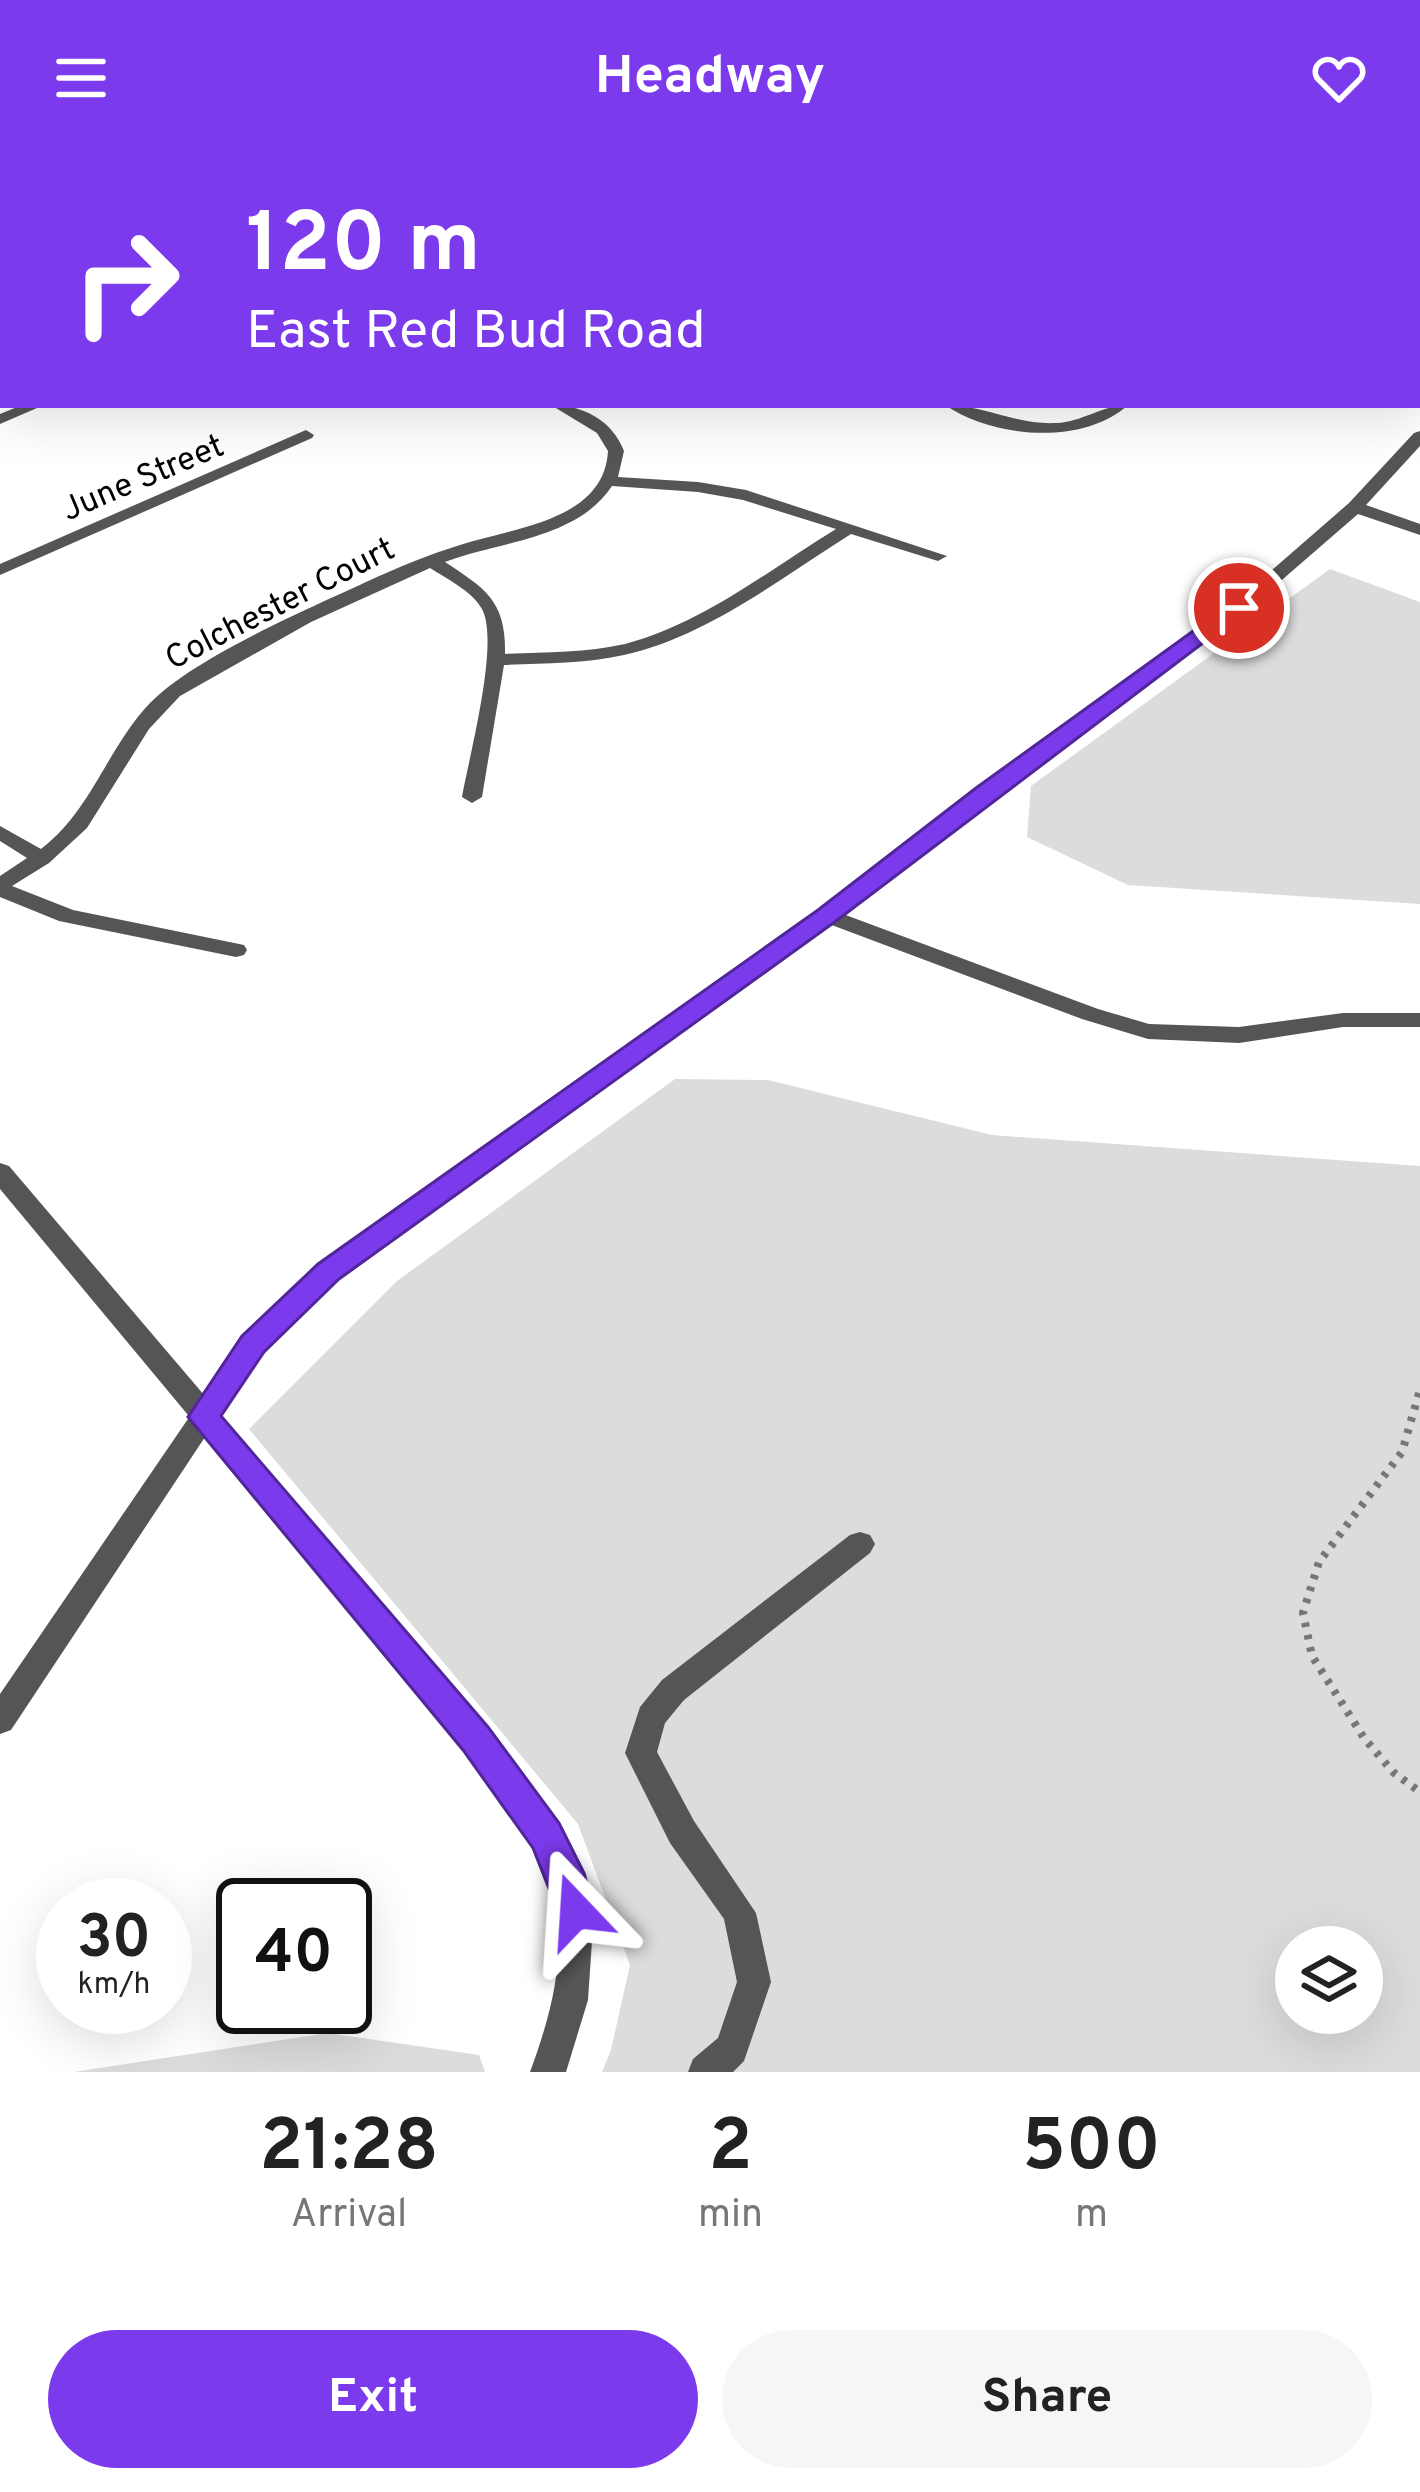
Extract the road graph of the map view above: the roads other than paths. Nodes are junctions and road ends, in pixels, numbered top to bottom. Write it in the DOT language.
graph roads {
  1 [pos="28,408"];
  2 [pos="566,408"];
  3 [pos="961,408"];
  4 [pos="1115,408"];
  5 [pos="0,419"];
  6 [pos="306,435"];
  7 [pos="1420,436"];
  8 [pos="604,482"];
  9 [pos="1354,507"];
  10 [pos="849,528"];
  11 [pos="1420,530"];
  12 [pos="938,556"];
  13 [pos="431,560"];
  14 [pos="0,570"];
  15 [pos="493,660"];
  16 [pos="472,797"];
  17 [pos="0,832"];
  18 [pos="42,859"];
  19 [pos="0,887"];
  20 [pos="827,916"];
  21 [pos="236,950"];
  22 [pos="1420,1020"];
  23 [pos="0,1172"];
  24 [pos="203,1417"];
  25 [pos="860,1544"];
  26 [pos="0,1720"];
  27 [pos="548,2072"];
  28 [pos="706,2072"];
  1 -- 5 [label="street"];
  2 -- 8 [label="street"];
  3 -- 4 [label="street"];
  6 -- 14 [label="street, June Street"];
  7 -- 9 [label="street"];
  8 -- 10 [label="street"];
  8 -- 13 [label="street, Colchester Court"];
  9 -- 11 [label="street"];
  9 -- 20 [label="street"];
  10 -- 12 [label="street"];
  10 -- 15 [label="street"];
  13 -- 15 [label="street"];
  13 -- 18 [label="street, Colchester Court"];
  15 -- 16 [label="street"];
  17 -- 18 [label="street"];
  18 -- 19 [label="street, Colchester Court"];
  19 -- 21 [label="street"];
  20 -- 22 [label="street"];
  20 -- 24 [label="street"];
  23 -- 24 [label="street"];
  24 -- 26 [label="street"];
  24 -- 27 [label="street"];
  25 -- 28 [label="street"];
}
